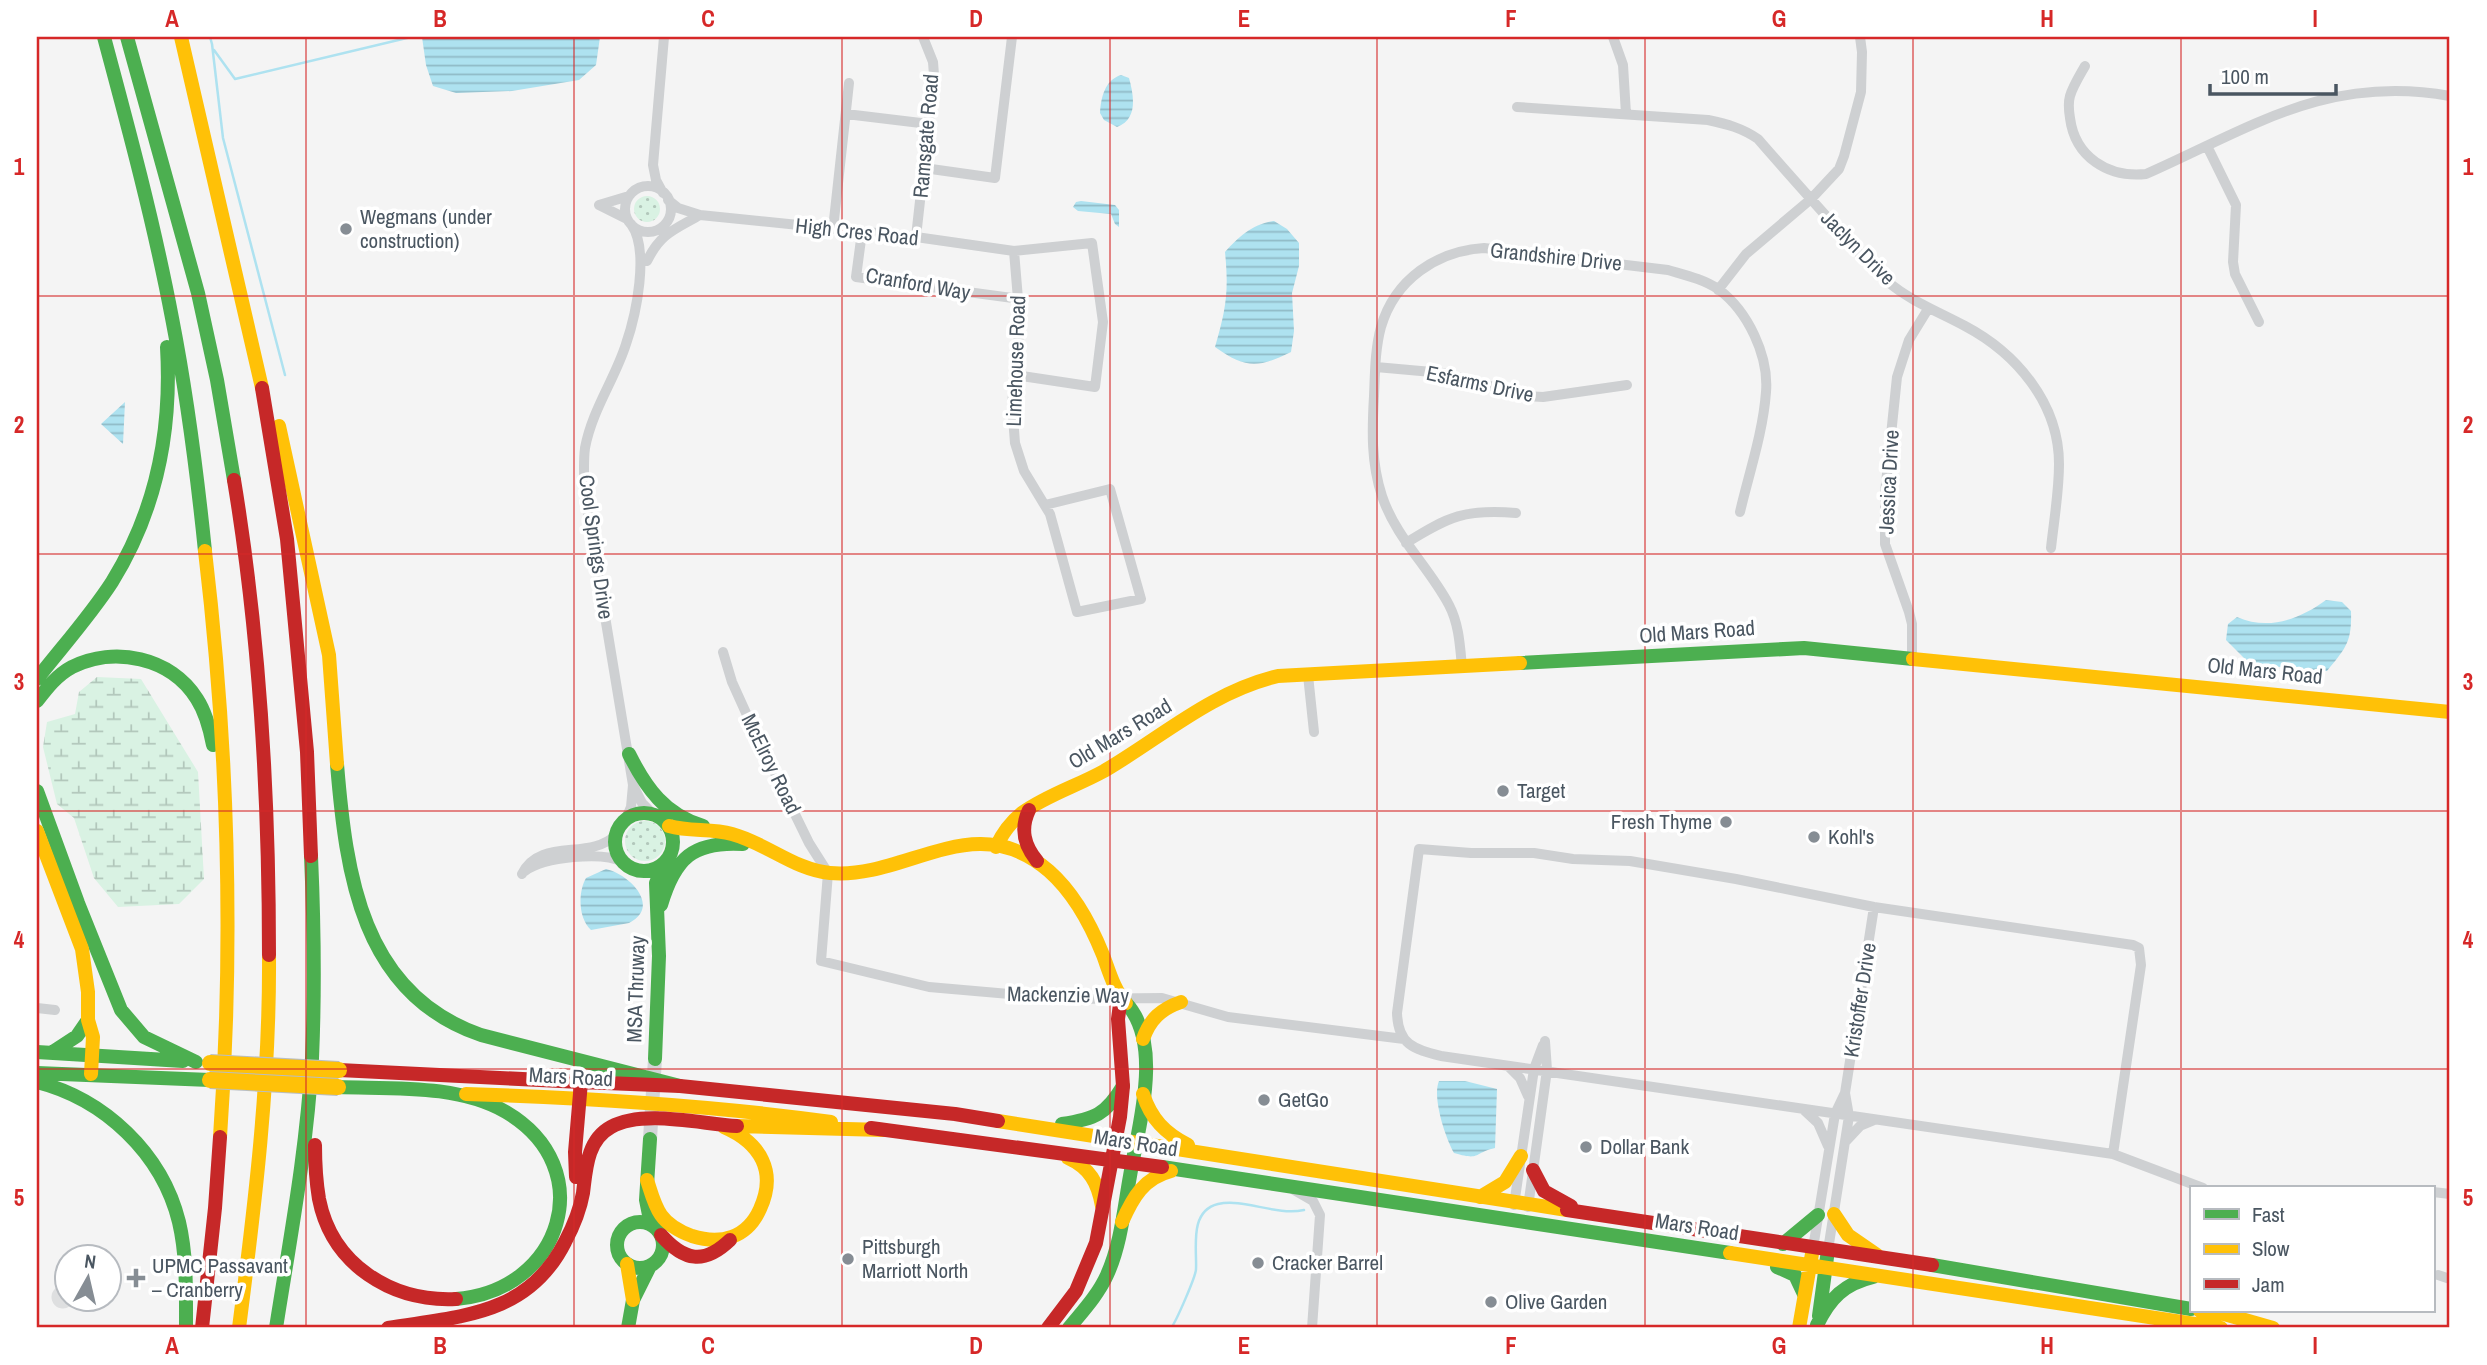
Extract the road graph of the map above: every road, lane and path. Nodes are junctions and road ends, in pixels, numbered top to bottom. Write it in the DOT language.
graph roads {
  1 [pos="104,37"];
  2 [pos="127,37"];
  3 [pos="181,37"];
  4 [pos="664,37"];
  5 [pos="923,37"];
  6 [pos="1012,37"];
  7 [pos="1613,37"];
  8 [pos="1860,37"];
  9 [pos="2085,66"];
  10 [pos="849,83"];
  11 [pos="2450,96"];
  12 [pos="1517,107"];
  13 [pos="846,114"];
  14 [pos="1626,114"];
  15 [pos="929,124"];
  16 [pos="2207,146"];
  17 [pos="208,159"];
  18 [pos="653,166"];
  19 [pos="924,168"];
  20 [pos="632,194"];
  21 [pos="666,196"];
  22 [pos="1811,199"];
  23 [pos="700,215"];
  24 [pos="629,221"];
  25 [pos="659,229"];
  26 [pos="832,229"];
  27 [pos="862,232"];
  28 [pos="916,237"];
  29 [pos="156,249"];
  30 [pos="1014,251"];
  31 [pos="647,261"];
  32 [pos="640,274"];
  33 [pos="1718,290"];
  34 [pos="1020,299"];
  35 [pos="1928,309"];
  36 [pos="2259,322"];
  37 [pos="1376,367"];
  38 [pos="1015,375"];
  39 [pos="1627,385"];
  40 [pos="1045,505"];
  41 [pos="1740,512"];
  42 [pos="1516,513"];
  43 [pos="1406,543"];
  44 [pos="2051,548"];
  45 [pos="723,652"];
  46 [pos="1912,659"];
  47 [pos="1462,667"];
  48 [pos="1308,675"];
  49 [pos="37,678"];
  50 [pos="37,701"];
  51 [pos="2450,712"];
  52 [pos="1314,732"];
  53 [pos="629,754"];
  54 [pos="633,785"];
  55 [pos="37,791"];
  56 [pos="1030,809"];
  57 [pos="653,814"];
  58 [pos="626,819"];
  59 [pos="669,826"];
  60 [pos="37,831"];
  61 [pos="616,835"];
  62 [pos="755,843"];
  63 [pos="996,846"];
  64 [pos="226,854"];
  65 [pos="668,857"];
  66 [pos="623,862"];
  67 [pos="1040,865"];
  68 [pos="639,870"];
  69 [pos="828,873"];
  70 [pos="1874,907"];
  71 [pos="659,920"];
  72 [pos="1121,997"];
  73 [pos="1181,1002"];
  74 [pos="37,1008"];
  75 [pos="55,1010"];
  76 [pos="313,1012"];
  77 [pos="88,1020"];
  78 [pos="1404,1040"];
  79 [pos="1143,1041"];
  80 [pos="44,1053"];
  81 [pos="93,1056"];
  82 [pos="655,1059"];
  83 [pos="203,1062"];
  84 [pos="1504,1064"];
  85 [pos="1534,1069"];
  86 [pos="1547,1070"];
  87 [pos="37,1073"];
  88 [pos="91,1074"];
  89 [pos="1576,1075"];
  90 [pos="37,1082"];
  91 [pos="680,1086"];
  92 [pos="1123,1086"];
  93 [pos="580,1089"];
  94 [pos="1544,1091"];
  95 [pos="447,1093"];
  96 [pos="1845,1093"];
  97 [pos="1143,1094"];
  98 [pos="1529,1100"];
  99 [pos="1801,1109"];
  100 [pos="1835,1114"];
  101 [pos="1849,1116"];
  102 [pos="1877,1120"];
  103 [pos="717,1125"];
  104 [pos="1038,1126"];
  105 [pos="884,1130"];
  106 [pos="650,1139"];
  107 [pos="1117,1139"];
  108 [pos="1137,1142"];
  109 [pos="1845,1142"];
  110 [pos="1049,1151"];
  111 [pos="1829,1151"];
  112 [pos="1203,1152"];
  113 [pos="2113,1154"];
  114 [pos="1521,1156"];
  115 [pos="1112,1160"];
  116 [pos="1132,1164"];
  117 [pos="1177,1170"];
  118 [pos="1532,1170"];
  119 [pos="647,1180"];
  120 [pos="1278,1183"];
  121 [pos="2198,1186"];
  122 [pos="1478,1197"];
  123 [pos="1521,1203"];
  124 [pos="1102,1206"];
  125 [pos="1583,1212"];
  126 [pos="1826,1215"];
  127 [pos="1519,1221"];
  128 [pos="1122,1222"];
  129 [pos="649,1227"];
  130 [pos="571,1230"];
  131 [pos="730,1240"];
  132 [pos="1669,1243"];
  133 [pos="1783,1244"];
  134 [pos="1821,1249"];
  135 [pos="1881,1258"];
  136 [pos="627,1264"];
  137 [pos="650,1266"];
  138 [pos="1818,1267"];
  139 [pos="2450,1272"];
  140 [pos="1878,1276"];
  141 [pos="2450,1279"];
  142 [pos="1804,1294"];
  143 [pos="633,1300"];
  144 [pos="2190,1309"];
  145 [pos="2208,1312"];
  146 [pos="1817,1327"];
  147 [pos="186,1328"];
  148 [pos="202,1328"];
  149 [pos="239,1328"];
  150 [pos="276,1328"];
  151 [pos="388,1328"];
  152 [pos="628,1328"];
  153 [pos="1048,1328"];
  154 [pos="1069,1328"];
  155 [pos="1312,1328"];
  156 [pos="1799,1328"];
  157 [pos="2221,1328"];
  158 [pos="2273,1328"];
  1 -- 29 [label="main road"];
  2 -- 149 [label="main road"];
  3 -- 17 [label="main road"];
  4 -- 18 [label="street"];
  5 -- 15 [label="street, Ramsgate Road"];
  6 -- 19 [label="street"];
  7 -- 14 [label="street"];
  8 -- 22 [label="street"];
  9 -- 16 [label="street"];
  10 -- 13 [label="street"];
  11 -- 16 [label="street"];
  12 -- 14 [label="street, Jaclyn Drive"];
  13 -- 15 [label="street"];
  13 -- 26 [label="street"];
  14 -- 22 [label="street, Jaclyn Drive"];
  15 -- 19 [label="street, Ramsgate Road"];
  16 -- 36 [label="street"];
  17 -- 76 [label="main road"];
  17 -- 91 [label="main road"];
  18 -- 20 [label="street"];
  18 -- 21 [label="street"];
  19 -- 28 [label="street, Ramsgate Road"];
  20 -- 21 [label="street"];
  20 -- 24 [label="street"];
  20 -- 24 [label="street"];
  21 -- 23 [label="street, High Cres Road"];
  21 -- 25 [label="street"];
  22 -- 33 [label="street"];
  22 -- 35 [label="street, Jaclyn Drive"];
  23 -- 26 [label="street, High Cres Road"];
  23 -- 31 [label="street"];
  24 -- 25 [label="street"];
  24 -- 32 [label="street, Cool Springs Drive"];
  25 -- 31 [label="street, Cool Springs Drive"];
  26 -- 27 [label="street, High Cres Road"];
  27 -- 28 [label="street, High Cres Road"];
  27 -- 34 [label="street, Cranford Way"];
  28 -- 30 [label="street, High Cres Road"];
  29 -- 49 [label="main road"];
  29 -- 64 [label="main road"];
  30 -- 34 [label="street, Limehouse Road"];
  30 -- 38 [label="street, High Cres Road"];
  31 -- 32 [label="street, Cool Springs Drive"];
  32 -- 53 [label="street, Cool Springs Drive"];
  33 -- 37 [label="street, Grandshire Drive"];
  33 -- 41 [label="street, Grandshire Drive"];
  34 -- 38 [label="street, Limehouse Road"];
  35 -- 44 [label="street, Jaclyn Drive"];
  35 -- 46 [label="street, Jessica Drive"];
  37 -- 39 [label="street, Esfarms Drive"];
  37 -- 43 [label="street, Grandshire Drive"];
  38 -- 40 [label="street, Limehouse Road"];
  40 -- 40 [label="street, Limehouse Road"];
  42 -- 43 [label="street"];
  43 -- 47 [label="street, Grandshire Drive"];
  45 -- 69 [label="street, McElroy Road"];
  46 -- 47 [label="main road, Old Mars Road"];
  46 -- 51 [label="main road, Old Mars Road"];
  47 -- 48 [label="main road, Old Mars Road"];
  48 -- 52 [label="street"];
  48 -- 56 [label="main road, Old Mars Road"];
  50 -- 64 [label="main road"];
  53 -- 54 [label="street, Cool Springs Drive"];
  53 -- 62 [label="main road"];
  54 -- 57 [label="street, Cool Springs Drive"];
  54 -- 58 [label="street, Cool Springs Drive"];
  55 -- 83 [label="main road"];
  56 -- 63 [label="main road, Old Mars Road"];
  56 -- 67 [label="main road"];
  57 -- 58 [label="main road"];
  57 -- 59 [label="main road"];
  58 -- 61 [label="main road"];
  59 -- 62 [label="main road"];
  59 -- 65 [label="main road"];
  60 -- 77 [label="main road"];
  61 -- 66 [label="main road"];
  61 -- 66 [label="street"];
  62 -- 65 [label="main road"];
  62 -- 69 [label="main road"];
  62 -- 71 [label="main road"];
  63 -- 67 [label="main road"];
  63 -- 69 [label="main road"];
  64 -- 148 [label="main road"];
  65 -- 68 [label="main road"];
  65 -- 71 [label="main road, MSA Thruway"];
  66 -- 68 [label="main road"];
  67 -- 72 [label="main road"];
  68 -- 71 [label="main road, MSA Thruway"];
  69 -- 72 [label="street, Mackenzie Way"];
  70 -- 78 [label="street"];
  70 -- 96 [label="street, Kristoffer Drive"];
  70 -- 113 [label="street"];
  71 -- 82 [label="main road, MSA Thruway"];
  72 -- 73 [label="street, Mackenzie Way"];
  72 -- 79 [label="main road"];
  72 -- 92 [label="main road"];
  73 -- 78 [label="street, Mackenzie Way"];
  73 -- 79 [label="main road"];
  74 -- 75 [label="street"];
  76 -- 95 [label="main road"];
  76 -- 150 [label="main road"];
  77 -- 80 [label="main road"];
  77 -- 81 [label="main road"];
  78 -- 84 [label="street, Mackenzie Way"];
  79 -- 97 [label="main road"];
  80 -- 81 [label="main road, Mars Road"];
  81 -- 83 [label="main road, Mars Road"];
  81 -- 88 [label="main road"];
  83 -- 93 [label="main road, Mars Road, bridge"];
  84 -- 85 [label="street, Mackenzie Way"];
  84 -- 98 [label="street"];
  85 -- 86 [label="street, Mackenzie Way"];
  85 -- 86 [label="street"];
  85 -- 98 [label="street"];
  86 -- 89 [label="street, Mackenzie Way"];
  86 -- 94 [label="street"];
  87 -- 88 [label="main road, Mars Road"];
  88 -- 95 [label="main road, Mars Road, bridge"];
  89 -- 94 [label="street"];
  89 -- 99 [label="street, Mackenzie Way"];
  90 -- 147 [label="main road"];
  91 -- 93 [label="main road, Mars Road"];
  91 -- 104 [label="main road, Mars Road"];
  92 -- 104 [label="main road"];
  92 -- 107 [label="main road"];
  93 -- 95 [label="main road, Mars Road"];
  93 -- 105 [label="main road, Mars Road"];
  93 -- 130 [label="main road"];
  94 -- 118 [label="street"];
  96 -- 100 [label="street, Kristoffer Drive"];
  96 -- 101 [label="street, Kristoffer Drive"];
  97 -- 108 [label="main road"];
  97 -- 112 [label="main road"];
  98 -- 114 [label="street"];
  99 -- 100 [label="street, Mackenzie Way"];
  99 -- 111 [label="street"];
  100 -- 101 [label="street, Mackenzie Way"];
  100 -- 111 [label="street, Kristoffer Drive"];
  101 -- 102 [label="street, Mackenzie Way"];
  101 -- 109 [label="street, Kristoffer Drive"];
  102 -- 109 [label="street"];
  102 -- 113 [label="street, Mackenzie Way"];
  103 -- 105 [label="main road"];
  103 -- 130 [label="main road"];
  103 -- 131 [label="main road"];
  104 -- 107 [label="main road, Mars Road"];
  105 -- 110 [label="main road, Mars Road"];
  106 -- 119 [label="main road"];
  107 -- 108 [label="main road, Mars Road"];
  107 -- 115 [label="main road"];
  108 -- 112 [label="main road, Mars Road"];
  108 -- 116 [label="main road"];
  109 -- 126 [label="street, Kristoffer Drive"];
  110 -- 115 [label="main road, Mars Road"];
  110 -- 124 [label="main road"];
  111 -- 126 [label="street, Kristoffer Drive"];
  112 -- 122 [label="main road, Mars Road"];
  113 -- 121 [label="street, Mackenzie Way"];
  114 -- 122 [label="main road"];
  114 -- 123 [label="street"];
  115 -- 116 [label="main road, Mars Road"];
  115 -- 124 [label="main road"];
  116 -- 117 [label="main road, Mars Road"];
  116 -- 128 [label="main road"];
  117 -- 120 [label="main road, Mars Road"];
  117 -- 128 [label="main road"];
  118 -- 123 [label="street"];
  118 -- 125 [label="main road"];
  119 -- 129 [label="main road"];
  119 -- 131 [label="main road"];
  120 -- 127 [label="main road, Mars Road"];
  120 -- 155 [label="street"];
  122 -- 123 [label="main road, Mars Road"];
  123 -- 125 [label="main road, Mars Road"];
  123 -- 127 [label="street"];
  124 -- 153 [label="main road"];
  125 -- 133 [label="main road, Mars Road"];
  126 -- 133 [label="main road"];
  126 -- 134 [label="street, Kristoffer Drive"];
  126 -- 134 [label="street, Kristoffer Drive"];
  126 -- 135 [label="main road"];
  127 -- 132 [label="main road, Mars Road"];
  128 -- 154 [label="main road"];
  129 -- 131 [label="main road"];
  129 -- 136 [label="main road"];
  129 -- 137 [label="main road"];
  130 -- 151 [label="main road"];
  132 -- 138 [label="main road, Mars Road"];
  132 -- 142 [label="main road"];
  133 -- 134 [label="main road, Mars Road"];
  134 -- 135 [label="main road, Mars Road"];
  134 -- 138 [label="main road"];
  135 -- 144 [label="main road, Mars Road"];
  136 -- 137 [label="main road"];
  136 -- 143 [label="main road"];
  137 -- 143 [label="main road"];
  138 -- 140 [label="main road, Mars Road"];
  138 -- 142 [label="main road"];
  138 -- 146 [label="main road"];
  139 -- 141 [label="street"];
  140 -- 146 [label="main road"];
  140 -- 157 [label="main road, Mars Road"];
  142 -- 156 [label="main road"];
  143 -- 152 [label="main road"];
  145 -- 158 [label="main road"];
}
